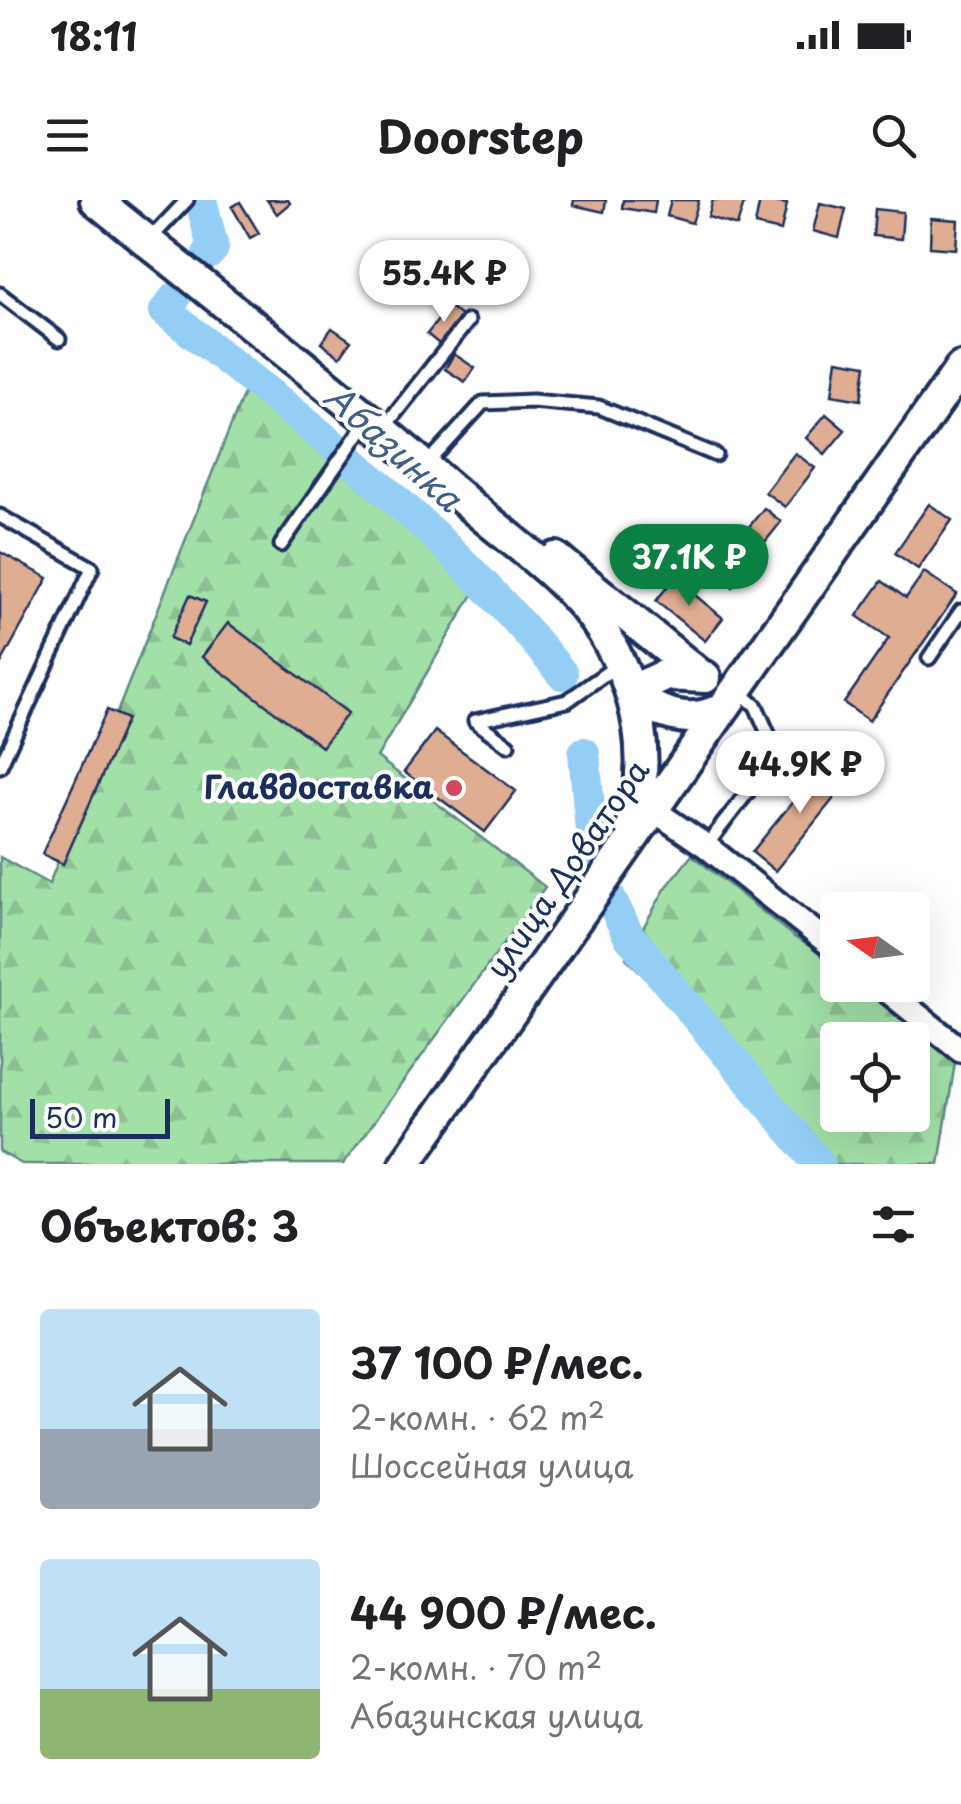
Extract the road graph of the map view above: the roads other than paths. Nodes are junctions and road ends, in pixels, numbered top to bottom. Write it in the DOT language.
graph roads {
  1 [pos="96,200"];
  2 [pos="107,200"];
  3 [pos="187,200"];
  4 [pos="152,236"];
  5 [pos="0,294"];
  6 [pos="468,321"];
  7 [pos="58,339"];
  8 [pos="961,368"];
  9 [pos="378,421"];
  10 [pos="716,454"];
  11 [pos="428,462"];
  12 [pos="0,516"];
  13 [pos="508,536"];
  14 [pos="281,545"];
  15 [pos="961,611"];
  16 [pos="757,658"];
  17 [pos="930,658"];
  18 [pos="701,676"];
  19 [pos="625,678"];
  20 [pos="727,699"];
  21 [pos="508,745"];
  22 [pos="0,766"];
  23 [pos="652,809"];
  24 [pos="706,846"];
  25 [pos="620,852"];
  26 [pos="820,937"];
  27 [pos="901,1002"];
  28 [pos="961,1050"];
  29 [pos="405,1164"];
  1 -- 9 [label="main road"];
  2 -- 4 [label="main road"];
  3 -- 4 [label="lane"];
  4 -- 9 [label="main road"];
  5 -- 7 [label="lane"];
  6 -- 9 [label="lane"];
  8 -- 16 [label="main road, улица Доватора"];
  9 -- 11 [label="main road"];
  9 -- 13 [label="main road"];
  9 -- 14 [label="lane"];
  10 -- 11 [label="lane"];
  11 -- 13 [label="main road"];
  12 -- 22 [label="lane"];
  13 -- 18 [label="main road"];
  13 -- 19 [label="main road"];
  15 -- 17 [label="lane"];
  16 -- 18 [label="main road"];
  16 -- 20 [label="main road, улица Доватора"];
  18 -- 19 [label="main road"];
  19 -- 20 [label="main road"];
  19 -- 21 [label="lane"];
  19 -- 25 [label="main road"];
  20 -- 23 [label="main road, улица Доватора"];
  20 -- 24 [label="lane"];
  23 -- 24 [label="street"];
  23 -- 25 [label="main road, улица Доватора"];
  24 -- 26 [label="street"];
  25 -- 29 [label="main road, улица Доватора"];
  27 -- 28 [label="street"];
}
